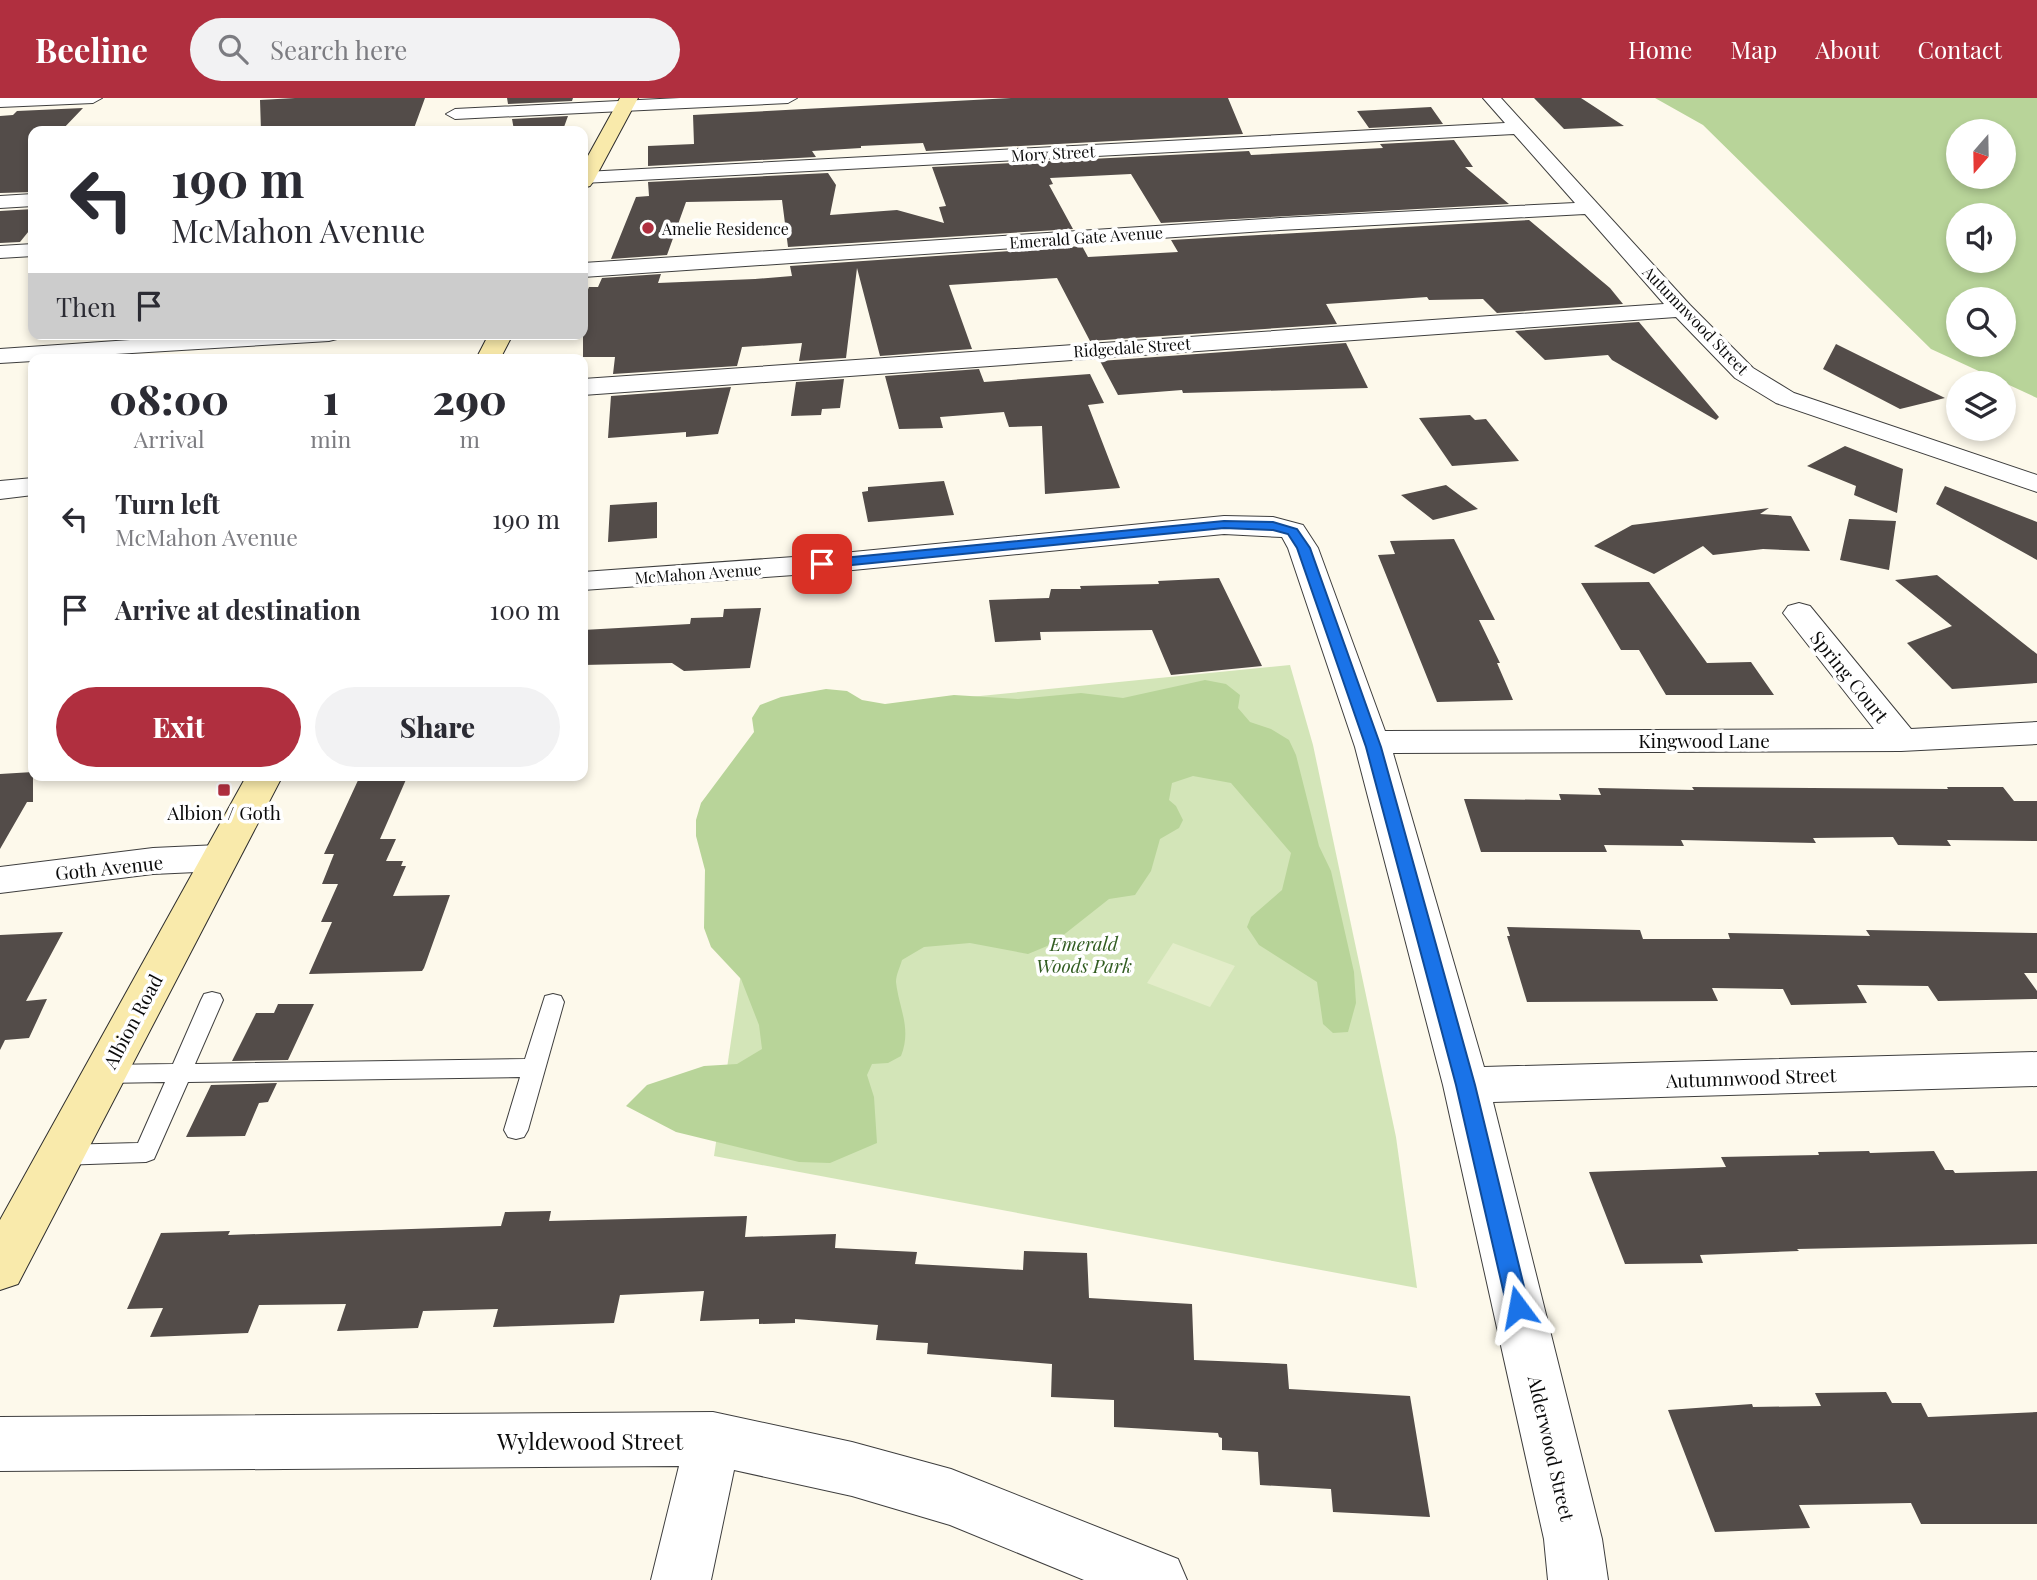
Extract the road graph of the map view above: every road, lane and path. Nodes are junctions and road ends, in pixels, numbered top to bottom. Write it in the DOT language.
graph roads {
  1 [pos="93,98"];
  2 [pos="788,98"];
  3 [pos="1492,98"];
  4 [pos="0,102"];
  5 [pos="626,102"];
  6 [pos="455,115"];
  7 [pos="1520,128"];
  8 [pos="588,173"];
  9 [pos="588,180"];
  10 [pos="28,200"];
  11 [pos="0,202"];
  12 [pos="1589,208"];
  13 [pos="28,250"];
  14 [pos="0,252"];
  15 [pos="588,270"];
  16 [pos="1682,310"];
  17 [pos="239,340"];
  18 [pos="28,354"];
  19 [pos="30,354"];
  20 [pos="0,356"];
  21 [pos="588,387"];
  22 [pos="2037,484"];
  23 [pos="28,487"];
  24 [pos="0,490"];
  25 [pos="1273,526"];
  26 [pos="588,581"];
  27 [pos="1799,613"];
  28 [pos="2037,733"];
  29 [pos="1901,740"];
  30 [pos="1371,742"];
  31 [pos="262,781"];
  32 [pos="218,858"];
  33 [pos="0,880"];
  34 [pos="212,1000"];
  35 [pos="553,1002"];
  36 [pos="534,1068"];
  37 [pos="2037,1069"];
  38 [pos="181,1072"];
  39 [pos="104,1074"];
  40 [pos="1466,1085"];
  41 [pos="516,1130"];
  42 [pos="60,1155"];
  43 [pos="0,1268"];
  44 [pos="713,1439"];
  45 [pos="0,1444"];
  46 [pos="681,1580"];
  47 [pos="1157,1580"];
  48 [pos="1578,1580"];
  1 -- 4 [label="street"];
  2 -- 5 [label="street"];
  3 -- 7 [label="street, Autumnwood Street"];
  5 -- 6 [label="street"];
  5 -- 8 [label="street"];
  7 -- 9 [label="street, Mory Street"];
  7 -- 12 [label="street, Autumnwood Street"];
  10 -- 11 [label="street"];
  12 -- 15 [label="street, Emerald Gate Avenue"];
  12 -- 16 [label="street, Autumnwood Street"];
  13 -- 14 [label="street"];
  16 -- 21 [label="street, Ridgedale Street"];
  16 -- 22 [label="street, Autumnwood Street"];
  17 -- 19 [label="street"];
  18 -- 20 [label="street"];
  23 -- 24 [label="street"];
  25 -- 26 [label="street, McMahon Avenue"];
  25 -- 30 [label="street, Alderwood Street"];
  27 -- 29 [label="street, Spring Court"];
  28 -- 29 [label="street, Kingwood Lane"];
  29 -- 30 [label="street, Kingwood Lane"];
  30 -- 40 [label="street, Alderwood Street"];
  31 -- 32 [label="street, Albion Road"];
  32 -- 33 [label="street, Goth Avenue"];
  32 -- 39 [label="street, Albion Road"];
  34 -- 38 [label="lane"];
  35 -- 36 [label="lane"];
  36 -- 38 [label="lane"];
  36 -- 41 [label="lane"];
  37 -- 40 [label="street, Autumnwood Street"];
  38 -- 39 [label="lane"];
  38 -- 42 [label="lane"];
  39 -- 42 [label="street, Albion Road"];
  40 -- 48 [label="street, Alderwood Street"];
  42 -- 43 [label="street, Albion Road"];
  44 -- 45 [label="street, Wyldewood Street"];
  44 -- 46 [label="street"];
  44 -- 47 [label="street, Wyldewood Street"];
}
